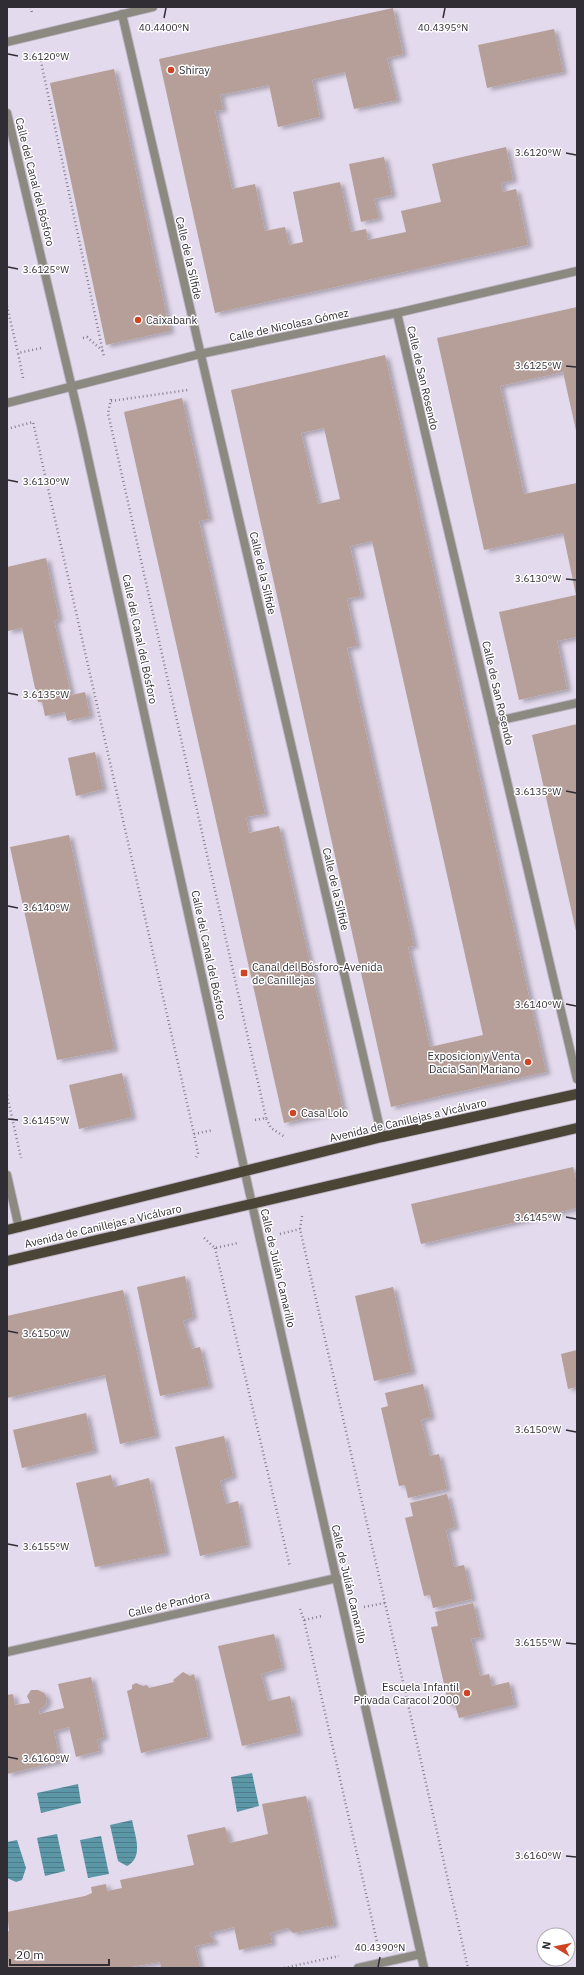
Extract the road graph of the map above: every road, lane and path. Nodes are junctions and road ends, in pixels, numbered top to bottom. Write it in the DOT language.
graph roads {
  1 [pos="31,7"];
  2 [pos="153,7"];
  3 [pos="122,14"];
  4 [pos="35,35"];
  5 [pos="7,42"];
  6 [pos="7,113"];
  7 [pos="577,271"];
  8 [pos="7,306"];
  9 [pos="396,313"];
  10 [pos="18,353"];
  11 [pos="200,354"];
  12 [pos="109,378"];
  13 [pos="72,387"];
  14 [pos="208,387"];
  15 [pos="111,401"];
  16 [pos="7,403"];
  17 [pos="7,429"];
  18 [pos="577,703"];
  19 [pos="493,722"];
  20 [pos="577,1079"];
  21 [pos="577,1094"];
  22 [pos="7,1095"];
  23 [pos="266,1118"];
  24 [pos="577,1128"];
  25 [pos="382,1137"];
  26 [pos="187,1162"];
  27 [pos="22,1163"];
  28 [pos="245,1170"];
  29 [pos="7,1175"];
  30 [pos="252,1204"];
  31 [pos="303,1215"];
  32 [pos="19,1228"];
  33 [pos="300,1229"];
  34 [pos="7,1230"];
  35 [pos="201,1235"];
  36 [pos="260,1238"];
  37 [pos="215,1248"];
  38 [pos="7,1261"];
  39 [pos="337,1578"];
  40 [pos="293,1586"];
  41 [pos="385,1603"];
  42 [pos="345,1611"];
  43 [pos="304,1620"];
  44 [pos="7,1652"];
  45 [pos="357,1952"];
  46 [pos="421,1954"];
  47 [pos="284,1968"];
  48 [pos="359,1968"];
  49 [pos="424,1968"];
  50 [pos="468,1968"];
  1 -- 4 [label="path"];
  2 -- 3 [label="street"];
  3 -- 4 [label="street"];
  3 -- 11 [label="street, Calle de la Sílfide"];
  4 -- 5 [label="street"];
  4 -- 12 [label="path"];
  6 -- 13 [label="street, Calle del Canal del Bósforo"];
  7 -- 9 [label="street, Calle de Nicolasa Gómez"];
  8 -- 10 [label="path"];
  9 -- 11 [label="street, Calle de Nicolasa Gómez"];
  9 -- 19 [label="street, Calle de San Rosendo"];
  11 -- 12 [label="street, Calle de Nicolasa Gómez"];
  11 -- 14 [label="street, Calle de la Sílfide"];
  12 -- 13 [label="street, Calle de Nicolasa Gómez"];
  12 -- 15 [label="path"];
  13 -- 16 [label="street, Calle de Nicolasa Gómez"];
  13 -- 28 [label="street, Calle del Canal del Bósforo"];
  14 -- 15 [label="path"];
  14 -- 25 [label="street, Calle de la Sílfide"];
  15 -- 23 [label="path"];
  17 -- 26 [label="path"];
  18 -- 19 [label="street"];
  19 -- 20 [label="street, Calle de San Rosendo"];
  21 -- 25 [label="main road, Avenida de Canillejas a Vicálvaro"];
  22 -- 27 [label="path"];
  24 -- 30 [label="main road, Avenida de Canillejas a Vicálvaro"];
  25 -- 28 [label="main road, Avenida de Canillejas a Vicálvaro"];
  28 -- 30 [label="street"];
  28 -- 32 [label="main road, Avenida de Canillejas a Vicálvaro"];
  29 -- 32 [label="street"];
  30 -- 36 [label="street, Calle de Julián Camarillo"];
  30 -- 38 [label="main road, Avenida de Canillejas a Vicálvaro"];
  31 -- 33 [label="path"];
  32 -- 34 [label="main road, Avenida de Canillejas a Vicálvaro"];
  33 -- 36 [label="path"];
  33 -- 41 [label="path"];
  35 -- 37 [label="path"];
  36 -- 37 [label="path"];
  36 -- 39 [label="street, Calle de Julián Camarillo"];
  37 -- 40 [label="path"];
  39 -- 40 [label="street, Calle de Pandora"];
  39 -- 42 [label="street, Calle de Julián Camarillo"];
  40 -- 43 [label="path"];
  40 -- 44 [label="street, Calle de Pandora"];
  41 -- 42 [label="path"];
  41 -- 50 [label="path"];
  42 -- 43 [label="path"];
  42 -- 46 [label="street, Calle de Julián Camarillo"];
  43 -- 45 [label="path"];
  45 -- 47 [label="path"];
  45 -- 48 [label="path"];
  46 -- 48 [label="street"];
  46 -- 49 [label="street, Calle de Julián Camarillo"];
}
